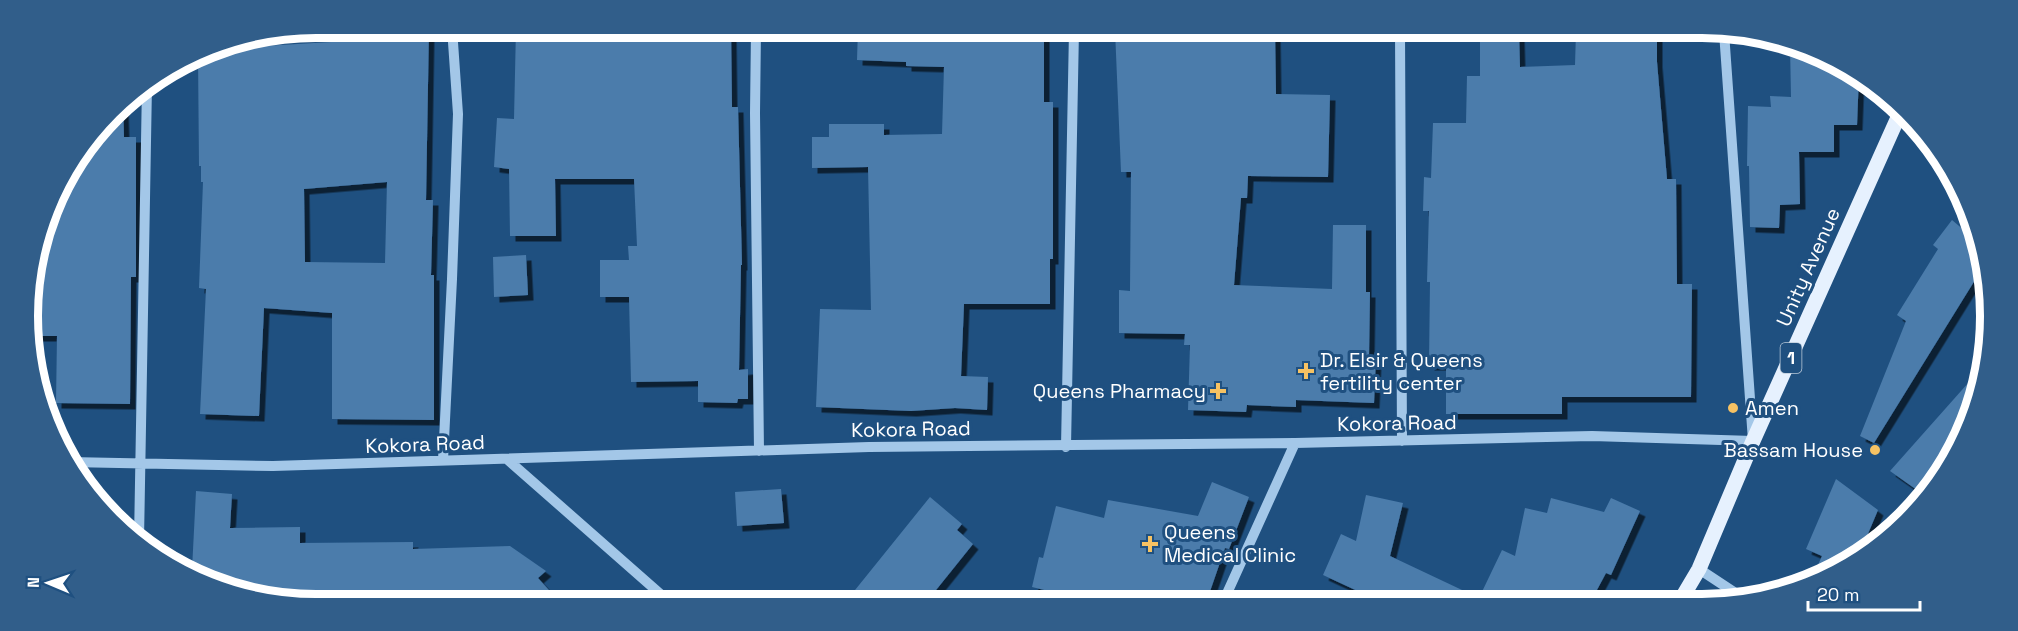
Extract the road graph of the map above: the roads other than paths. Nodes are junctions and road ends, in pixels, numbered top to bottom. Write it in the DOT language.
graph roads {
  1 [pos="453,38"];
  2 [pos="756,38"];
  3 [pos="1074,38"];
  4 [pos="1400,38"];
  5 [pos="1725,38"];
  6 [pos="147,94"];
  7 [pos="1898,118"];
  8 [pos="1402,441"];
  9 [pos="1754,441"];
  10 [pos="1295,443"];
  11 [pos="1066,447"];
  12 [pos="759,451"];
  13 [pos="443,460"];
  14 [pos="508,460"];
  15 [pos="80,462"];
  16 [pos="140,464"];
  17 [pos="139,531"];
  18 [pos="1699,569"];
  19 [pos="1733,592"];
  20 [pos="660,594"];
  21 [pos="1227,594"];
  22 [pos="1685,594"];
  1 -- 13 [label="street"];
  2 -- 12 [label="street"];
  3 -- 11 [label="street"];
  4 -- 8 [label="street"];
  5 -- 9 [label="street"];
  6 -- 16 [label="street"];
  7 -- 9 [label="main road, Unity Avenue / 1"];
  8 -- 9 [label="street, Kokora Road"];
  8 -- 10 [label="street, Kokora Road"];
  9 -- 18 [label="main road, Unity Avenue / 1"];
  10 -- 11 [label="street, Kokora Road"];
  10 -- 21 [label="street"];
  11 -- 12 [label="street, Kokora Road"];
  12 -- 14 [label="street, Kokora Road"];
  13 -- 14 [label="street, Kokora Road"];
  13 -- 16 [label="street, Kokora Road"];
  14 -- 20 [label="street"];
  15 -- 16 [label="street, Kokora Road"];
  16 -- 17 [label="street"];
  18 -- 19 [label="street"];
  18 -- 22 [label="main road, Unity Avenue / 1"];
}
